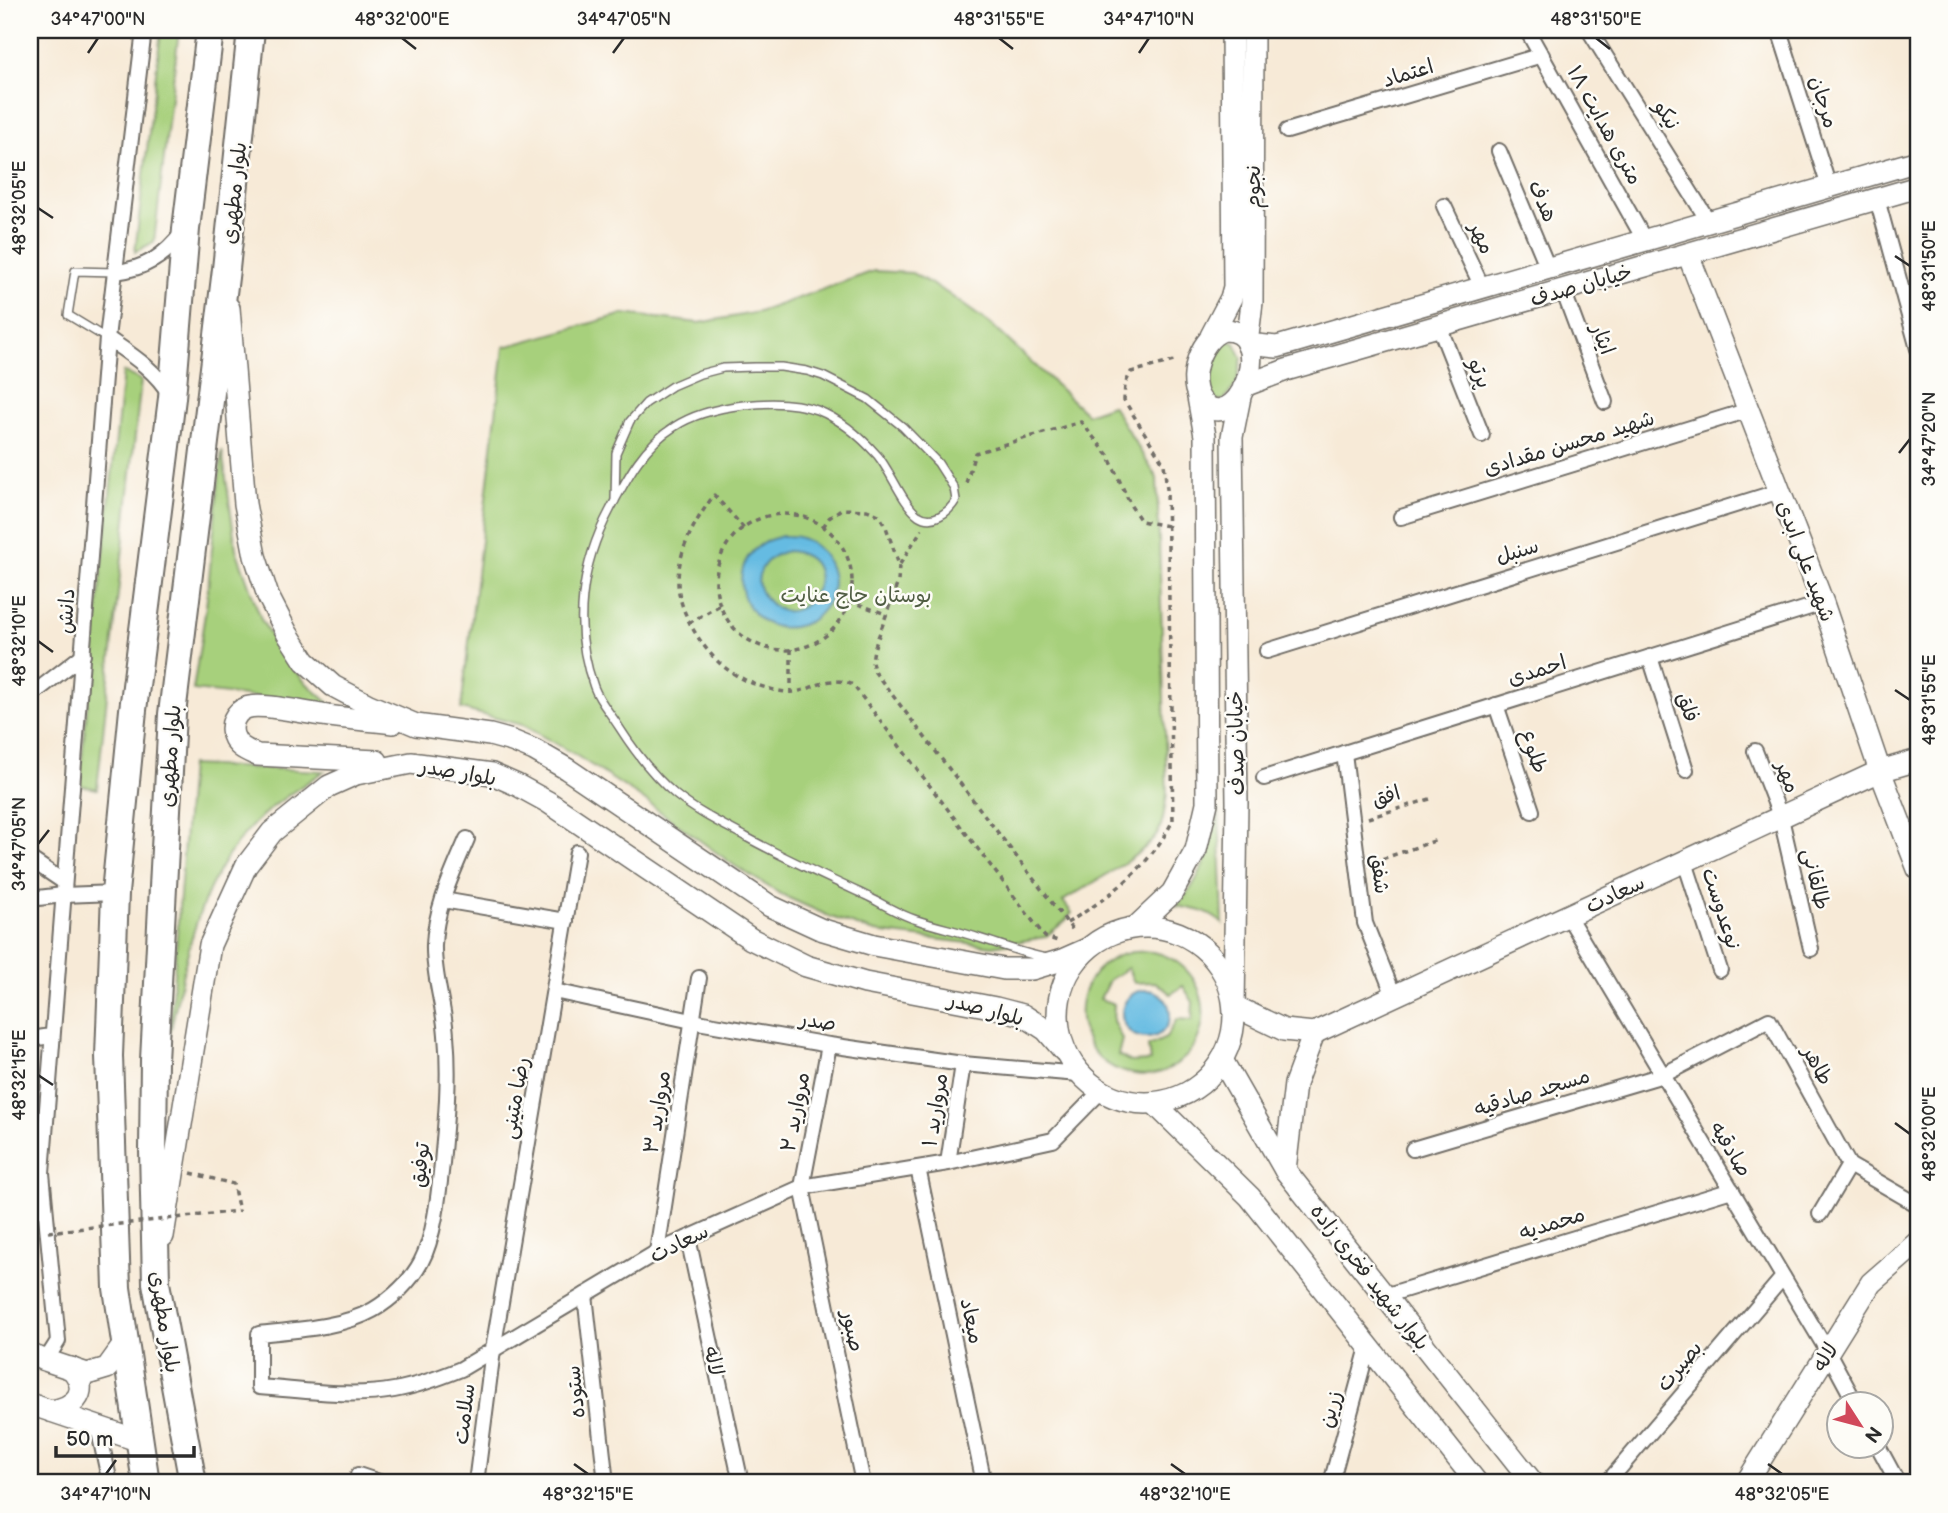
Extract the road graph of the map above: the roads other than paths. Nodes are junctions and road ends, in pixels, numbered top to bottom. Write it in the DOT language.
graph roads {
  1 [pos="144,30"];
  2 [pos="210,30"];
  3 [pos="251,30"];
  4 [pos="1232,30"];
  5 [pos="1253,30"];
  6 [pos="1527,30"];
  7 [pos="1589,30"];
  8 [pos="1779,30"];
  9 [pos="1542,55"];
  10 [pos="1287,131"];
  11 [pos="1499,151"];
  12 [pos="1918,161"];
  13 [pos="1829,187"];
  14 [pos="1918,187"];
  15 [pos="1877,199"];
  16 [pos="1444,206"];
  17 [pos="1709,222"];
  18 [pos="186,229"];
  19 [pos="1645,241"];
  20 [pos="1688,254"];
  21 [pos="1548,268"];
  22 [pos="226,269"];
  23 [pos="115,272"];
  24 [pos="1482,287"];
  25 [pos="1563,290"];
  26 [pos="1439,326"];
  27 [pos="107,338"];
  28 [pos="1247,344"];
  29 [pos="1206,345"];
  30 [pos="1918,349"];
  31 [pos="1242,392"];
  32 [pos="1198,397"];
  33 [pos="172,398"];
  34 [pos="1605,402"];
  35 [pos="1749,410"];
  36 [pos="1482,435"];
  37 [pos="1780,491"];
  38 [pos="615,501"];
  39 [pos="1401,517"];
  40 [pos="1823,603"];
  41 [pos="1266,651"];
  42 [pos="83,655"];
  43 [pos="1650,657"];
  44 [pos="30,696"];
  45 [pos="1496,705"];
  46 [pos="416,725"];
  47 [pos="1755,751"];
  48 [pos="1344,752"];
  49 [pos="1918,760"];
  50 [pos="411,763"];
  51 [pos="1686,770"];
  52 [pos="1880,771"];
  53 [pos="1264,778"];
  54 [pos="1532,811"];
  55 [pos="1781,818"];
  56 [pos="467,839"];
  57 [pos="577,852"];
  58 [pos="30,859"];
  59 [pos="1685,862"];
  60 [pos="1918,869"];
  61 [pos="64,889"];
  62 [pos="115,893"];
  63 [pos="30,899"];
  64 [pos="443,900"];
  65 [pos="1568,916"];
  66 [pos="566,921"];
  67 [pos="1137,926"];
  68 [pos="1087,949"];
  69 [pos="1811,949"];
  70 [pos="1062,960"];
  71 [pos="1720,970"];
  72 [pos="699,978"];
  73 [pos="554,991"];
  74 [pos="1394,996"];
  75 [pos="1234,1006"];
  76 [pos="692,1021"];
  77 [pos="1314,1033"];
  78 [pos="52,1036"];
  79 [pos="30,1039"];
  80 [pos="830,1045"];
  81 [pos="1064,1051"];
  82 [pos="1222,1060"];
  83 [pos="963,1064"];
  84 [pos="1079,1074"];
  85 [pos="1663,1075"];
  86 [pos="1100,1091"];
  87 [pos="1154,1103"];
  88 [pos="1413,1149"];
  89 [pos="948,1163"];
  90 [pos="1849,1165"];
  91 [pos="918,1168"];
  92 [pos="1285,1170"];
  93 [pos="802,1187"];
  94 [pos="1732,1190"];
  95 [pos="1918,1205"];
  96 [pos="1821,1214"];
  97 [pos="688,1238"];
  98 [pos="1918,1242"];
  99 [pos="657,1252"];
  100 [pos="1783,1277"];
  101 [pos="156,1283"];
  102 [pos="585,1295"];
  103 [pos="1384,1296"];
  104 [pos="125,1343"];
  105 [pos="1368,1347"];
  106 [pos="493,1350"];
  107 [pos="1828,1352"];
  108 [pos="38,1357"];
  109 [pos="71,1368"];
  110 [pos="259,1387"];
  111 [pos="1848,1390"];
  112 [pos="30,1404"];
  113 [pos="51,1411"];
  114 [pos="99,1427"];
  115 [pos="140,1441"];
  116 [pos="1885,1460"];
  117 [pos="358,1475"];
  118 [pos="110,1483"];
  119 [pos="146,1483"];
  120 [pos="193,1483"];
  121 [pos="382,1483"];
  122 [pos="477,1483"];
  123 [pos="606,1483"];
  124 [pos="741,1483"];
  125 [pos="863,1483"];
  126 [pos="984,1483"];
  127 [pos="1331,1483"];
  128 [pos="1477,1483"];
  129 [pos="1533,1483"];
  130 [pos="1607,1483"];
  131 [pos="1747,1483"];
  132 [pos="1898,1483"];
  1 -- 23 [label="street, دانش"];
  2 -- 18 [label="highway, بلوار مطهری"];
  3 -- 22 [label="highway, بلوار مطهری"];
  4 -- 29 [label="main road, نجوم"];
  5 -- 28 [label="main road, نجوم"];
  6 -- 9 [label="street, ۱۸ متری هدایت"];
  7 -- 17 [label="street, نیکو"];
  8 -- 13 [label="street, مرجان"];
  9 -- 10 [label="street, اعتماد"];
  9 -- 19 [label="street, ۱۸ متری هدایت"];
  11 -- 21 [label="street, هدف"];
  12 -- 13 [label="main road, خیابان صدف"];
  13 -- 17 [label="main road, خیابان صدف"];
  14 -- 15 [label="main road, خیابان صدف"];
  15 -- 20 [label="main road, خیابان صدف"];
  15 -- 30 [label="street"];
  16 -- 24 [label="street, مهر"];
  17 -- 19 [label="main road, خیابان صدف"];
  18 -- 23 [label="street"];
  18 -- 33 [label="highway, بلوار مطهری"];
  19 -- 21 [label="main road, خیابان صدف"];
  20 -- 25 [label="main road, خیابان صدف"];
  20 -- 35 [label="main road, شهید علی ابدی"];
  21 -- 24 [label="main road, خیابان صدف"];
  22 -- 46 [label="main road, بلوار صدر"];
  22 -- 101 [label="highway, بلوار مطهری"];
  23 -- 27 [label="street, دانش"];
  23 -- 27 [label="lane"];
  24 -- 28 [label="main road, خیابان صدف"];
  25 -- 26 [label="main road, خیابان صدف"];
  25 -- 34 [label="street, ایثار"];
  26 -- 31 [label="main road, خیابان صدف"];
  26 -- 36 [label="street, پرتو"];
  27 -- 33 [label="street"];
  27 -- 42 [label="street, دانش"];
  28 -- 29 [label="main road"];
  28 -- 31 [label="main road"];
  29 -- 32 [label="main road"];
  31 -- 32 [label="main road"];
  31 -- 75 [label="main road, خیابان صدف"];
  32 -- 67 [label="main road, خیابان صدف"];
  33 -- 62 [label="highway, بلوار مطهری"];
  35 -- 37 [label="main road, شهید علی ابدی"];
  35 -- 39 [label="street, شهید محسن مقدادی"];
  37 -- 40 [label="main road, شهید علی ابدی"];
  37 -- 41 [label="street, سنبل"];
  38 -- 38 [label="lane"];
  38 -- 70 [label="lane"];
  40 -- 43 [label="street, احمدی"];
  40 -- 52 [label="main road, شهید علی ابدی"];
  42 -- 44 [label="street"];
  42 -- 61 [label="street, دانش"];
  43 -- 45 [label="street, احمدی"];
  43 -- 51 [label="street, فلق"];
  45 -- 48 [label="street, احمدی"];
  45 -- 54 [label="street, طلوع"];
  46 -- 50 [label="main road"];
  46 -- 70 [label="main road, بلوار صدر"];
  47 -- 55 [label="street, مهر"];
  48 -- 53 [label="street, احمدی"];
  48 -- 74 [label="street, شفق"];
  49 -- 52 [label="main road, سعادت"];
  50 -- 81 [label="main road, بلوار صدر"];
  50 -- 101 [label="main road, بلوار صدر"];
  52 -- 55 [label="main road, سعادت"];
  52 -- 60 [label="main road, شهید علی ابدی"];
  55 -- 59 [label="main road, سعادت"];
  55 -- 69 [label="street, طالقانی"];
  56 -- 64 [label="street, توفیق"];
  57 -- 66 [label="street, رضا متینی"];
  58 -- 61 [label="street"];
  59 -- 65 [label="main road, سعادت"];
  59 -- 71 [label="street, نوعدوست"];
  61 -- 62 [label="street"];
  61 -- 63 [label="street"];
  61 -- 78 [label="street, دانش"];
  62 -- 104 [label="highway, بلوار مطهری"];
  64 -- 66 [label="street"];
  64 -- 110 [label="street, توفیق"];
  65 -- 74 [label="main road, سعادت"];
  65 -- 85 [label="street, صادقیه"];
  66 -- 73 [label="street, رضا متینی"];
  67 -- 68 [label="main road"];
  67 -- 75 [label="main road"];
  68 -- 70 [label="main road, بلوار صدر"];
  68 -- 81 [label="main road"];
  72 -- 76 [label="street, مروارید ۳"];
  73 -- 76 [label="street, صدر"];
  73 -- 106 [label="street, رضا متینی"];
  74 -- 77 [label="main road, سعادت"];
  75 -- 77 [label="main road"];
  75 -- 82 [label="main road"];
  76 -- 80 [label="street, صدر"];
  76 -- 99 [label="street, مروارید ۳"];
  77 -- 92 [label="main road"];
  78 -- 79 [label="street"];
  78 -- 108 [label="street, دانش"];
  80 -- 83 [label="street, صدر"];
  80 -- 93 [label="street, مروارید ۲"];
  81 -- 84 [label="main road"];
  82 -- 87 [label="main road"];
  82 -- 92 [label="main road, بلوار شهید فخری زاده"];
  83 -- 84 [label="street, صدر"];
  83 -- 89 [label="street, مروارید ۱"];
  84 -- 86 [label="main road"];
  85 -- 88 [label="street, مسجد صادقیه"];
  85 -- 90 [label="street, طاهر"];
  85 -- 94 [label="street, صادقیه"];
  86 -- 87 [label="main road"];
  86 -- 89 [label="street, سعادت"];
  87 -- 105 [label="main road, بلوار شهید فخری زاده"];
  89 -- 91 [label="street, سعادت"];
  90 -- 95 [label="street"];
  90 -- 96 [label="street"];
  91 -- 93 [label="street, سعادت"];
  91 -- 126 [label="street, میعاد"];
  92 -- 103 [label="main road, بلوار شهید فخری زاده"];
  93 -- 97 [label="street, سعادت"];
  93 -- 125 [label="street, صبور"];
  94 -- 100 [label="street, صادقیه"];
  94 -- 103 [label="street, محمدیه"];
  97 -- 99 [label="street, سعادت"];
  97 -- 124 [label="street, لاله"];
  98 -- 107 [label="main road, لاله"];
  99 -- 102 [label="street, سعادت"];
  100 -- 107 [label="street, صادقیه"];
  100 -- 130 [label="street, بصیرت"];
  101 -- 120 [label="highway, بلوار مطهری"];
  102 -- 106 [label="street, سعادت"];
  102 -- 123 [label="street, ستوده"];
  103 -- 129 [label="main road, بلوار شهید فخری زاده"];
  104 -- 109 [label="main road"];
  104 -- 115 [label="highway, بلوار مطهری"];
  105 -- 127 [label="street, زرین"];
  105 -- 128 [label="main road, بلوار شهید فخری زاده"];
  106 -- 110 [label="street, سعادت"];
  106 -- 122 [label="street, سلامت"];
  107 -- 111 [label="street, صادقیه"];
  107 -- 131 [label="main road, لاله"];
  108 -- 109 [label="main road"];
  109 -- 113 [label="main road"];
  112 -- 113 [label="main road"];
  113 -- 114 [label="main road"];
  114 -- 115 [label="main road"];
  114 -- 118 [label="street"];
  115 -- 119 [label="highway, بلوار مطهری"];
  116 -- 132 [label="street"];
  117 -- 121 [label="street"];
}
